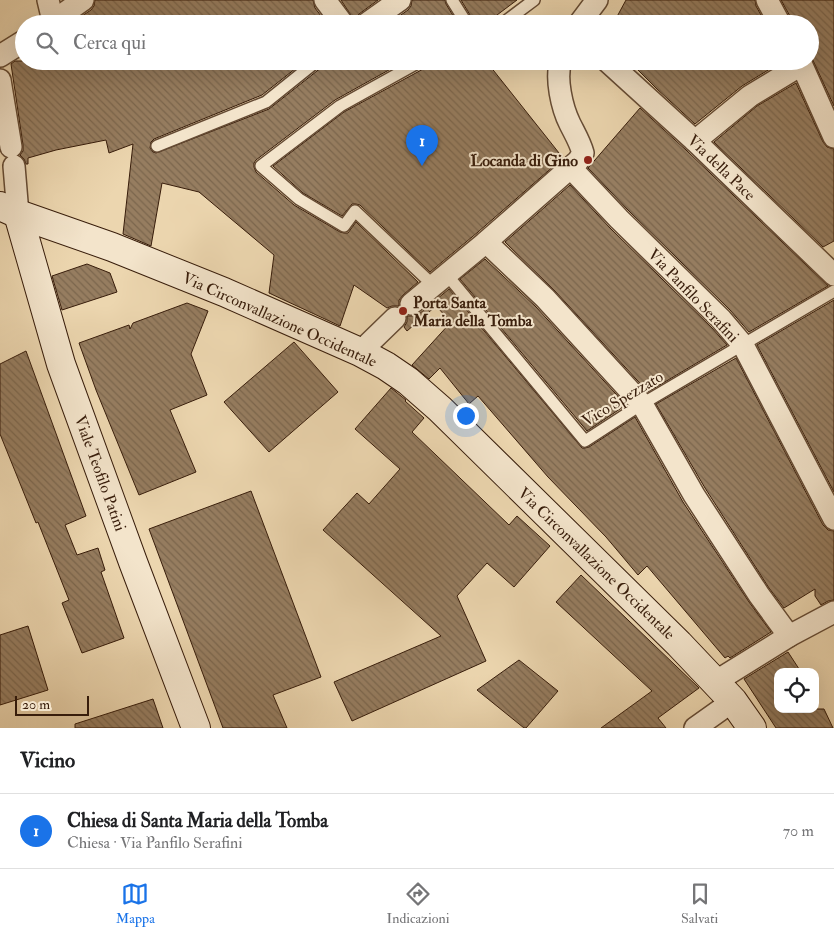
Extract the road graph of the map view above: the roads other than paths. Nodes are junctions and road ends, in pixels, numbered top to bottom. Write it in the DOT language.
graph roads {
  1 [pos="48,0"];
  2 [pos="83,0"];
  3 [pos="325,0"];
  4 [pos="400,0"];
  5 [pos="452,0"];
  6 [pos="534,0"];
  7 [pos="597,0"];
  8 [pos="767,0"];
  9 [pos="50,15"];
  10 [pos="62,15"];
  11 [pos="336,15"];
  12 [pos="379,15"];
  13 [pos="462,15"];
  14 [pos="514,15"];
  15 [pos="586,15"];
  16 [pos="775,15"];
  17 [pos="15,47"];
  18 [pos="0,56"];
  19 [pos="306,70"];
  20 [pos="405,70"];
  21 [pos="559,70"];
  22 [pos="617,70"];
  23 [pos="789,70"];
  24 [pos="803,70"];
  25 [pos="0,80"];
  26 [pos="834,137"];
  27 [pos="695,141"];
  28 [pos="157,146"];
  29 [pos="575,164"];
  30 [pos="9,210"];
  31 [pos="486,242"];
  32 [pos="834,275"];
  33 [pos="440,280"];
  34 [pos="834,291"];
  35 [pos="743,345"];
  36 [pos="360,352"];
  37 [pos="642,404"];
  38 [pos="834,519"];
  39 [pos="834,612"];
  40 [pos="789,636"];
  41 [pos="724,691"];
  42 [pos="196,728"];
  43 [pos="695,728"];
  44 [pos="752,728"];
  1 -- 9 [label="street"];
  2 -- 10 [label="street"];
  3 -- 11 [label="street"];
  4 -- 12 [label="street"];
  5 -- 13 [label="lane"];
  6 -- 14 [label="lane"];
  7 -- 15 [label="street"];
  8 -- 16 [label="street"];
  17 -- 18 [label="street"];
  19 -- 28 [label="lane"];
  20 -- 33 [label="lane"];
  21 -- 29 [label="street"];
  22 -- 27 [label="street, Via della Pace"];
  23 -- 27 [label="street"];
  24 -- 26 [label="street"];
  25 -- 30 [label="street"];
  27 -- 32 [label="street, Via della Pace"];
  29 -- 31 [label="street"];
  29 -- 35 [label="street, Via Panfilo Serafini"];
  30 -- 36 [label="main road, Via Circonvallazione Occidentale"];
  30 -- 42 [label="main road, Viale Teofilo Patini"];
  31 -- 33 [label="street"];
  31 -- 37 [label="street"];
  33 -- 36 [label="street"];
  33 -- 37 [label="lane, Vico Spezzato"];
  34 -- 35 [label="lane, Vico Spezzato"];
  35 -- 37 [label="lane, Vico Spezzato"];
  35 -- 38 [label="street, Via Panfilo Serafini"];
  36 -- 41 [label="main road, Via Circonvallazione Occidentale"];
  37 -- 40 [label="street"];
  39 -- 40 [label="street"];
  40 -- 41 [label="street"];
  41 -- 43 [label="street"];
  41 -- 44 [label="main road, Via Circonvallazione Occidentale"];
}
